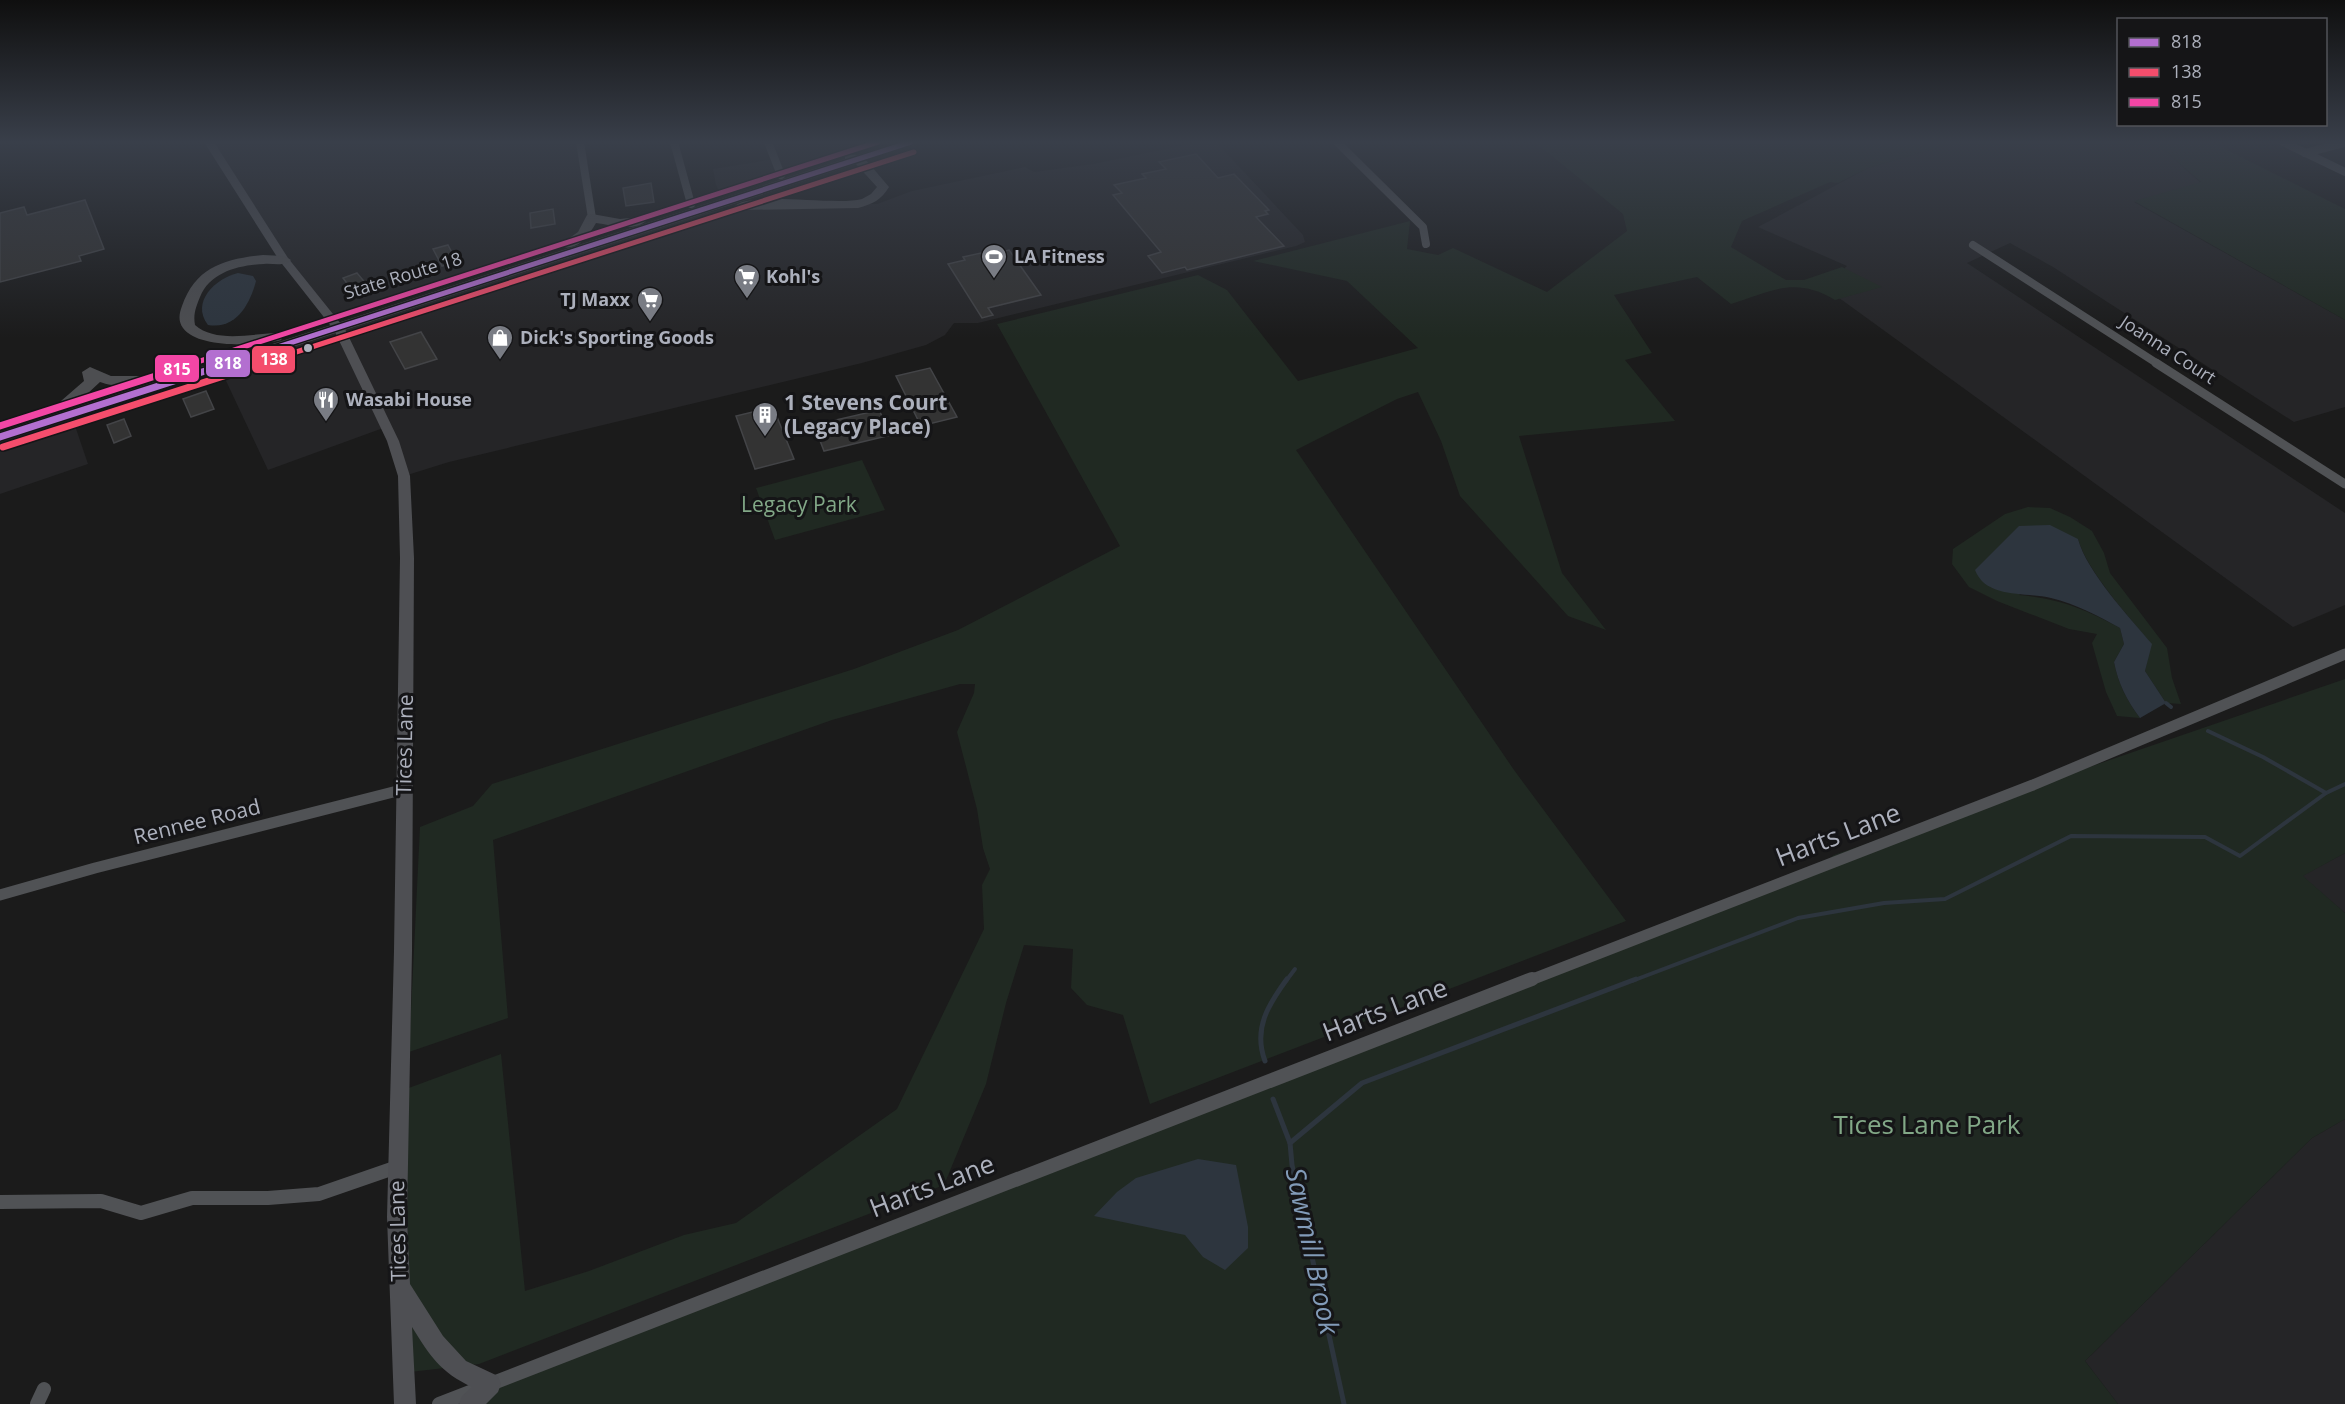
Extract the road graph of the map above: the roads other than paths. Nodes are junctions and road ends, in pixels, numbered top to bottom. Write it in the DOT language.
graph roads {
  1 [pos="250,208"];
  2 [pos="590,208"];
  3 [pos="680,208"];
  4 [pos="712,208"];
  5 [pos="742,208"];
  6 [pos="1403,208"];
  7 [pos="592,218"];
  8 [pos="674,220"];
  9 [pos="639,221"];
  10 [pos="568,244"];
  11 [pos="1426,244"];
  12 [pos="1973,245"];
  13 [pos="284,260"];
  14 [pos="335,324"];
  15 [pos="276,337"];
  16 [pos="139,381"];
  17 [pos="67,404"];
  18 [pos="0,426"];
  19 [pos="0,437"];
  20 [pos="2345,484"];
  21 [pos="2344,656"];
  22 [pos="405,789"];
  23 [pos="0,895"];
  24 [pos="397,1167"];
  25 [pos="0,1202"];
  26 [pos="399,1285"];
  27 [pos="490,1384"];
  28 [pos="44,1389"];
  29 [pos="37,1404"];
  30 [pos="405,1404"];
  31 [pos="439,1404"];
  32 [pos="470,1404"];
  1 -- 13 [label="street, Tices Lane"];
  2 -- 7 [label="street"];
  3 -- 9 [label="highway, State Route 18"];
  4 -- 8 [label="highway, State Route 18"];
  5 -- 8 [label="highway"];
  6 -- 11 [label="street"];
  7 -- 9 [label="highway"];
  7 -- 10 [label="highway"];
  8 -- 14 [label="highway, State Route 18"];
  9 -- 10 [label="highway, State Route 18"];
  10 -- 14 [label="highway, State Route 18"];
  12 -- 20 [label="street, Joanna Court"];
  13 -- 14 [label="street, Tices Lane"];
  13 -- 15 [label="highway"];
  14 -- 15 [label="highway, State Route 18"];
  14 -- 19 [label="highway, State Route 18"];
  14 -- 22 [label="street, Tices Lane"];
  15 -- 16 [label="highway, State Route 18"];
  16 -- 17 [label="highway, State Route 18"];
  16 -- 17 [label="highway"];
  17 -- 18 [label="highway, State Route 18"];
  21 -- 27 [label="street, Harts Lane"];
  22 -- 23 [label="street, Rennee Road"];
  22 -- 24 [label="street, Tices Lane"];
  24 -- 25 [label="street"];
  24 -- 26 [label="street, Tices Lane"];
  26 -- 27 [label="street"];
  26 -- 30 [label="street, Tices Lane"];
  27 -- 31 [label="street, Harts Lane"];
  27 -- 32 [label="street"];
  28 -- 29 [label="street"];
}
